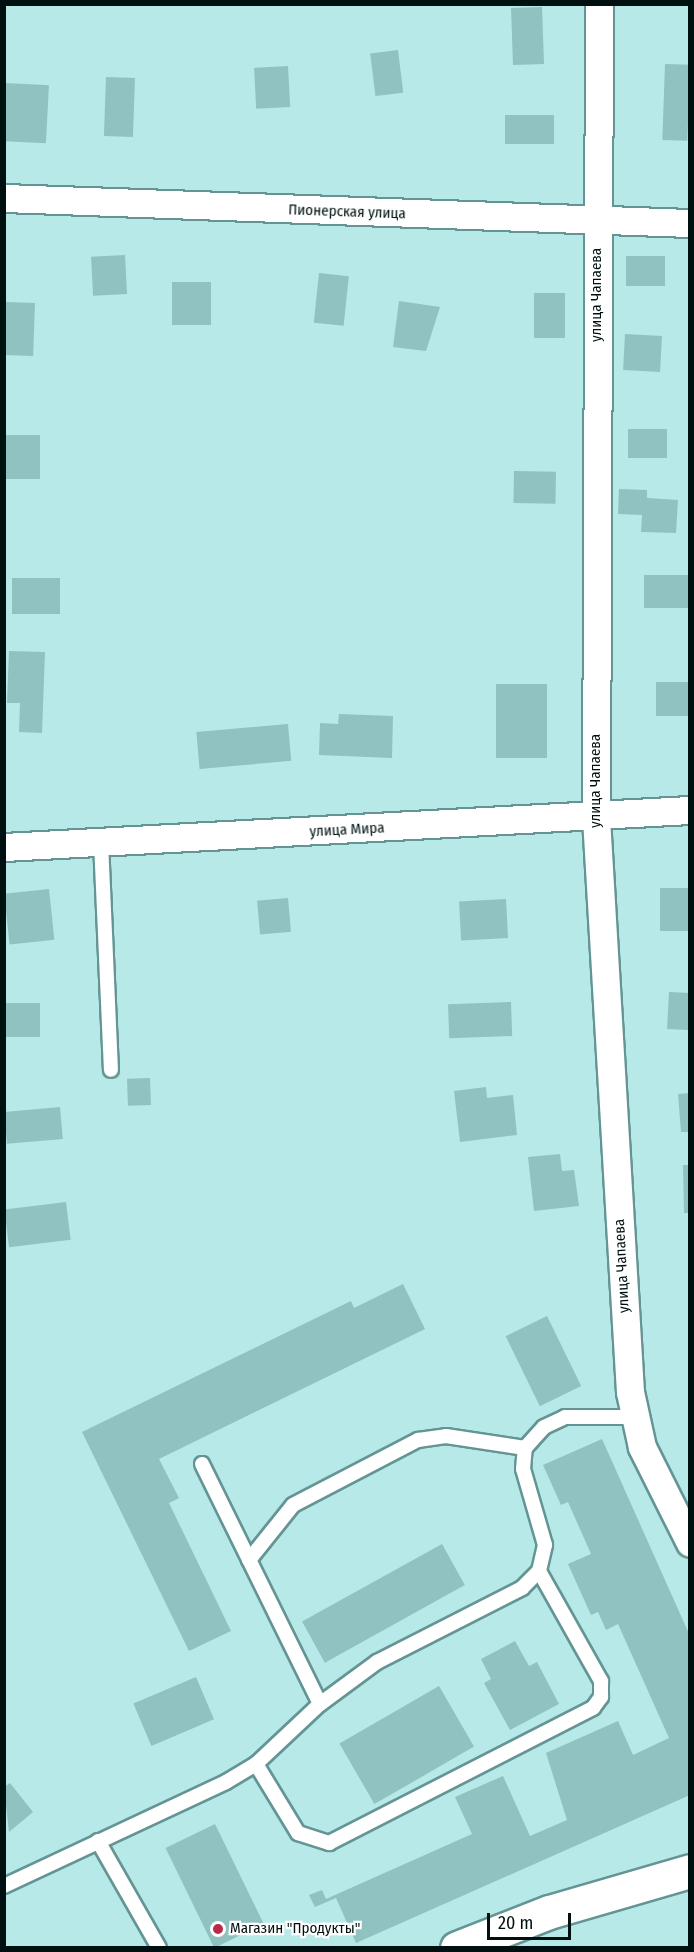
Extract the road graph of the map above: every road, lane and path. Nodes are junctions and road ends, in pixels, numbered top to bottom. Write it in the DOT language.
graph roads {
  1 [pos="599,4"];
  2 [pos="4,198"];
  3 [pos="597,222"];
  4 [pos="690,223"];
  5 [pos="690,810"];
  6 [pos="596,818"];
  7 [pos="101,842"];
  8 [pos="4,847"];
  9 [pos="111,1070"];
  10 [pos="634,1417"];
  11 [pos="525,1448"];
  12 [pos="202,1464"];
  13 [pos="690,1543"];
  14 [pos="249,1560"];
  15 [pos="538,1571"];
  16 [pos="320,1704"];
  17 [pos="256,1764"];
  18 [pos="98,1841"];
  19 [pos="690,1871"];
  20 [pos="4,1886"];
  21 [pos="159,1947"];
  22 [pos="457,1947"];
  1 -- 3 [label="street, улица Чапаева"];
  2 -- 3 [label="street, Пионерская улица"];
  3 -- 4 [label="street, Пионерская улица"];
  3 -- 6 [label="street, улица Чапаева"];
  5 -- 6 [label="street, улица Мира"];
  6 -- 7 [label="street, улица Мира"];
  6 -- 10 [label="street, улица Чапаева"];
  7 -- 8 [label="street, улица Мира"];
  7 -- 9 [label="lane"];
  10 -- 11 [label="lane"];
  10 -- 13 [label="street, улица Чапаева"];
  11 -- 14 [label="lane"];
  11 -- 15 [label="lane"];
  12 -- 14 [label="lane"];
  14 -- 16 [label="lane"];
  15 -- 16 [label="lane"];
  15 -- 17 [label="lane"];
  16 -- 17 [label="lane"];
  17 -- 18 [label="lane"];
  18 -- 20 [label="lane"];
  18 -- 21 [label="lane"];
  19 -- 22 [label="street"];
}
